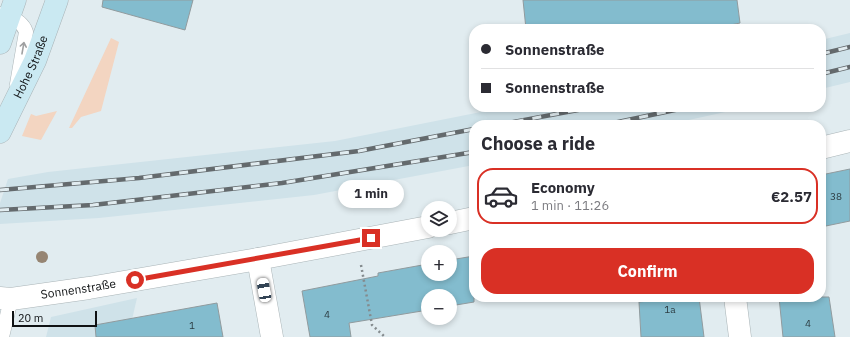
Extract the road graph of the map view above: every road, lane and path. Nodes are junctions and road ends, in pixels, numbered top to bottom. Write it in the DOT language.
graph roads {
  1 [pos="57,0"];
  2 [pos="8,10"];
  3 [pos="0,43"];
  4 [pos="15,100"];
  5 [pos="0,132"];
  6 [pos="850,141"];
  7 [pos="826,147"];
  8 [pos="469,219"];
  9 [pos="457,222"];
  10 [pos="421,228"];
  11 [pos="357,241"];
  12 [pos="258,259"];
  13 [pos="4,297"];
  14 [pos="736,302"];
  15 [pos="2,337"];
  16 [pos="272,337"];
  17 [pos="385,337"];
  18 [pos="740,337"];
  1 -- 4 [label="main road, Hohe Straße"];
  2 -- 3 [label="main road"];
  4 -- 2 [label="lane, one-way"];
  4 -- 5 [label="main road, Hohe Straße"];
  6 -- 7 [label="street"];
  8 -- 9 [label="street"];
  10 -- 11 [label="street, Sonnenstraße"];
  11 -- 12 [label="street, Sonnenstraße"];
  11 -- 17 [label="path"];
  12 -- 13 [label="street, Sonnenstraße"];
  12 -- 16 [label="street"];
  13 -- 15 [label="lane"];
  14 -- 18 [label="street"];
}
